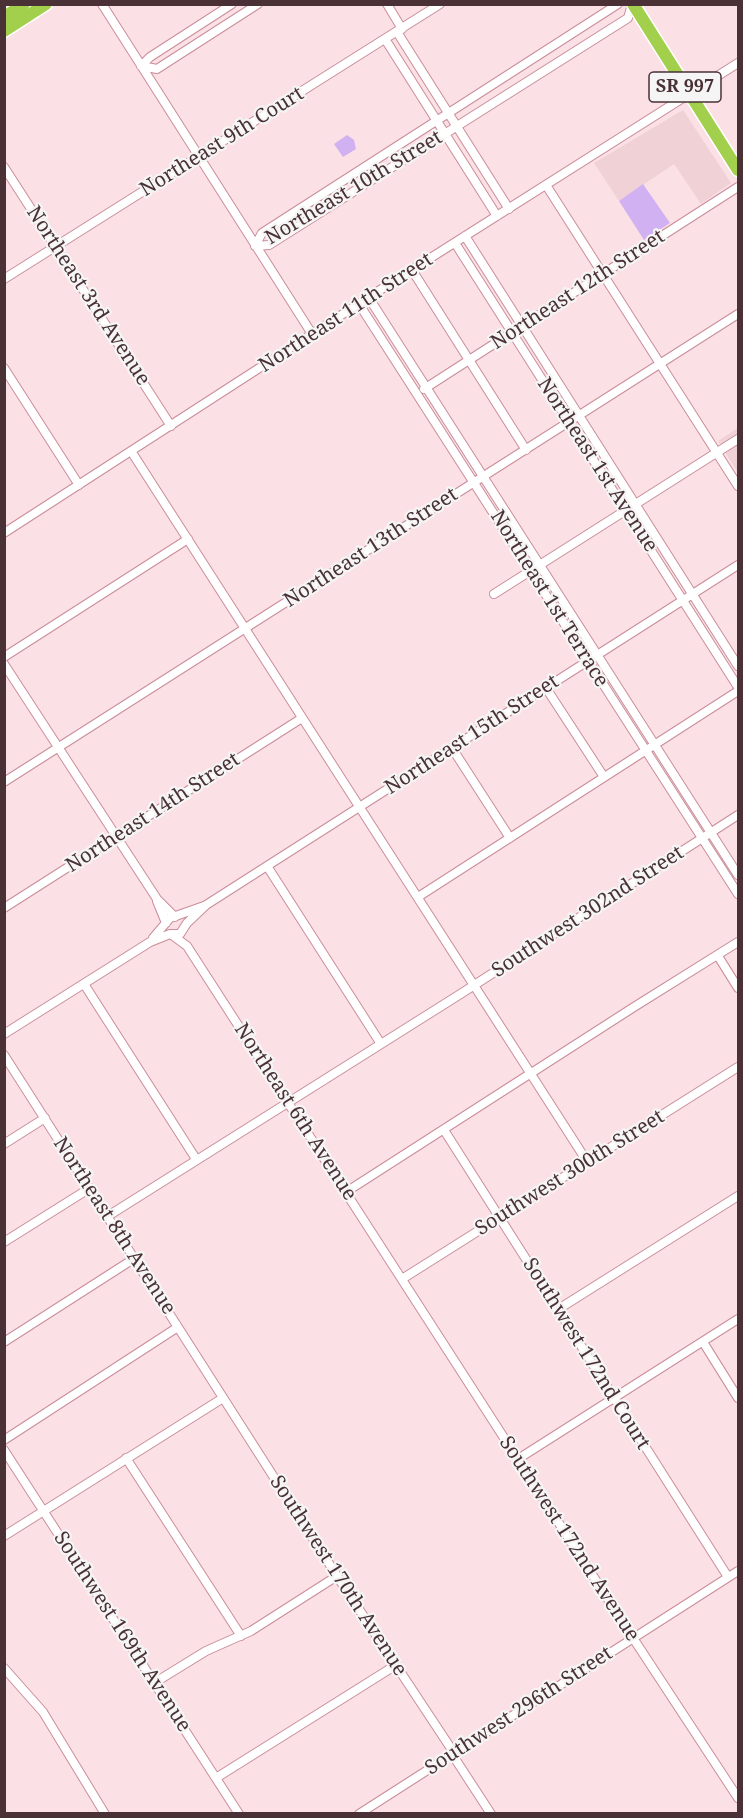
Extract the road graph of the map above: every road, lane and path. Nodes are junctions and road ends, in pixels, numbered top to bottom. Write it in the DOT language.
graph roads {
  1 [pos="24,4"];
  2 [pos="46,4"];
  3 [pos="102,4"];
  4 [pos="232,4"];
  5 [pos="258,4"];
  6 [pos="387,4"];
  7 [pos="440,4"];
  8 [pos="618,4"];
  9 [pos="632,4"];
  10 [pos="4,17"];
  11 [pos="205,22"];
  12 [pos="399,30"];
  13 [pos="4,31"];
  14 [pos="213,34"];
  15 [pos="385,39"];
  16 [pos="738,63"];
  17 [pos="141,66"];
  18 [pos="689,94"];
  19 [pos="448,113"];
  20 [pos="437,120"];
  21 [pos="457,126"];
  22 [pos="445,133"];
  23 [pos="198,157"];
  24 [pos="4,167"];
  25 [pos="738,170"];
  26 [pos="356,173"];
  27 [pos="363,185"];
  28 [pos="546,185"];
  29 [pos="738,188"];
  30 [pos="509,209"];
  31 [pos="497,216"];
  32 [pos="465,237"];
  33 [pos="455,243"];
  34 [pos="56,246"];
  35 [pos="255,246"];
  36 [pos="412,270"];
  37 [pos="603,274"];
  38 [pos="4,279"];
  39 [pos="369,298"];
  40 [pos="359,304"];
  41 [pos="738,314"];
  42 [pos="522,327"];
  43 [pos="512,333"];
  44 [pos="312,334"];
  45 [pos="470,360"];
  46 [pos="660,363"];
  47 [pos="4,368"];
  48 [pos="427,387"];
  49 [pos="417,394"];
  50 [pos="579,416"];
  51 [pos="569,422"];
  52 [pos="171,426"];
  53 [pos="738,439"];
  54 [pos="526,450"];
  55 [pos="131,451"];
  56 [pos="717,452"];
  57 [pos="483,476"];
  58 [pos="474,482"];
  59 [pos="79,485"];
  60 [pos="738,486"];
  61 [pos="635,504"];
  62 [pos="626,510"];
  63 [pos="4,533"];
  64 [pos="188,539"];
  65 [pos="540,565"];
  66 [pos="738,565"];
  67 [pos="530,571"];
  68 [pos="494,594"];
  69 [pos="693,594"];
  70 [pos="683,601"];
  71 [pos="245,629"];
  72 [pos="597,655"];
  73 [pos="4,657"];
  74 [pos="588,661"];
  75 [pos="4,664"];
  76 [pos="738,666"];
  77 [pos="546,688"];
  78 [pos="738,689"];
  79 [pos="303,718"];
  80 [pos="655,745"];
  81 [pos="59,748"];
  82 [pos="452,748"];
  83 [pos="645,751"];
  84 [pos="604,777"];
  85 [pos="4,782"];
  86 [pos="360,807"];
  87 [pos="738,815"];
  88 [pos="711,832"];
  89 [pos="116,836"];
  90 [pos="510,838"];
  91 [pos="702,838"];
  92 [pos="267,866"];
  93 [pos="738,875"];
  94 [pos="738,894"];
  95 [pos="418,897"];
  96 [pos="157,899"];
  97 [pos="206,905"];
  98 [pos="4,908"];
  99 [pos="175,917"];
  100 [pos="166,924"];
  101 [pos="183,928"];
  102 [pos="171,934"];
  103 [pos="150,942"];
  104 [pos="738,942"];
  105 [pos="187,946"];
  106 [pos="718,956"];
  107 [pos="84,984"];
  108 [pos="474,985"];
  109 [pos="738,988"];
  110 [pos="4,1034"];
  111 [pos="381,1044"];
  112 [pos="4,1054"];
  113 [pos="738,1067"];
  114 [pos="532,1074"];
  115 [pos="289,1101"];
  116 [pos="45,1118"];
  117 [pos="444,1130"];
  118 [pos="4,1144"];
  119 [pos="196,1159"];
  120 [pos="588,1162"];
  121 [pos="90,1188"];
  122 [pos="346,1192"];
  123 [pos="738,1196"];
  124 [pos="108,1216"];
  125 [pos="499,1217"];
  126 [pos="4,1242"];
  127 [pos="135,1258"];
  128 [pos="402,1279"];
  129 [pos="557,1310"];
  130 [pos="738,1319"];
  131 [pos="178,1327"];
  132 [pos="4,1342"];
  133 [pos="703,1342"];
  134 [pos="224,1398"];
  135 [pos="738,1398"];
  136 [pos="614,1399"];
  137 [pos="4,1440"];
  138 [pos="4,1450"];
  139 [pos="126,1458"];
  140 [pos="518,1460"];
  141 [pos="44,1512"];
  142 [pos="4,1536"];
  143 [pos="738,1571"];
  144 [pos="338,1576"];
  145 [pos="728,1577"];
  146 [pos="241,1636"];
  147 [pos="633,1638"];
  148 [pos="396,1665"];
  149 [pos="4,1668"];
  150 [pos="154,1683"];
  151 [pos="453,1754"];
  152 [pos="216,1778"];
  153 [pos="738,1798"];
  154 [pos="105,1814"];
  155 [pos="239,1814"];
  156 [pos="359,1814"];
  157 [pos="491,1814"];
  1 -- 10 [label="highway"];
  2 -- 13 [label="highway"];
  3 -- 17 [label="street"];
  4 -- 11 [label="street"];
  5 -- 14 [label="street"];
  6 -- 12 [label="street"];
  7 -- 12 [label="street, Northeast 9th Court"];
  8 -- 19 [label="street, Northeast 10th Street"];
  9 -- 18 [label="highway, SR 997"];
  9 -- 21 [label="street, Northeast 10th Street"];
  11 -- 14 [label="street"];
  11 -- 17 [label="street"];
  12 -- 15 [label="street, Northeast 9th Court"];
  12 -- 19 [label="street"];
  14 -- 17 [label="street"];
  15 -- 20 [label="street"];
  15 -- 23 [label="street, Northeast 9th Court"];
  16 -- 18 [label="street, Northeast 11th Street"];
  17 -- 23 [label="street"];
  18 -- 25 [label="highway, SR 997"];
  18 -- 28 [label="street, Northeast 11th Street"];
  19 -- 20 [label="street, Northeast 10th Street"];
  19 -- 21 [label="street"];
  20 -- 22 [label="street"];
  20 -- 26 [label="street, Northeast 10th Street"];
  21 -- 22 [label="street, Northeast 10th Street"];
  21 -- 30 [label="street"];
  22 -- 27 [label="street, Northeast 10th Street"];
  22 -- 31 [label="street"];
  23 -- 34 [label="street, Northeast 9th Court"];
  23 -- 35 [label="street"];
  24 -- 34 [label="street, Northeast 3rd Avenue"];
  26 -- 27 [label="street"];
  26 -- 35 [label="street, Northeast 10th Street"];
  27 -- 35 [label="street, Northeast 10th Street"];
  28 -- 30 [label="street, Northeast 11th Street"];
  28 -- 37 [label="street"];
  29 -- 37 [label="street, Northeast 12th Street"];
  30 -- 31 [label="street, Northeast 11th Street"];
  31 -- 32 [label="street, Northeast 11th Street"];
  32 -- 33 [label="street, Northeast 11th Street"];
  32 -- 42 [label="street, Northeast 1st Avenue"];
  33 -- 36 [label="street, Northeast 11th Street"];
  33 -- 43 [label="street, Northeast 1st Avenue"];
  34 -- 38 [label="street, Northeast 9th Court"];
  34 -- 52 [label="street, Northeast 3rd Avenue"];
  35 -- 44 [label="street"];
  36 -- 39 [label="street, Northeast 11th Street"];
  36 -- 45 [label="street"];
  37 -- 42 [label="street, Northeast 12th Street"];
  37 -- 46 [label="street"];
  39 -- 40 [label="street, Northeast 11th Street"];
  39 -- 48 [label="street, Northeast 1st Terrace"];
  40 -- 44 [label="street, Northeast 11th Street"];
  40 -- 49 [label="street, Northeast 1st Terrace"];
  41 -- 46 [label="street, Northeast 13th Street"];
  42 -- 43 [label="street, Northeast 12th Street"];
  42 -- 50 [label="street, Northeast 1st Avenue"];
  43 -- 45 [label="street, Northeast 12th Street"];
  43 -- 51 [label="street, Northeast 1st Avenue"];
  44 -- 52 [label="street, Northeast 11th Street"];
  45 -- 48 [label="street, Northeast 12th Street"];
  45 -- 54 [label="street"];
  46 -- 50 [label="street, Northeast 13th Street"];
  46 -- 56 [label="street"];
  47 -- 59 [label="street"];
  48 -- 49 [label="street, Northeast 12th Street"];
  48 -- 57 [label="street, Northeast 1st Terrace"];
  49 -- 58 [label="street, Northeast 1st Terrace"];
  50 -- 51 [label="street, Northeast 13th Street"];
  50 -- 61 [label="street, Northeast 1st Avenue"];
  51 -- 54 [label="street, Northeast 13th Street"];
  51 -- 62 [label="street, Northeast 1st Avenue"];
  52 -- 55 [label="street, Northeast 11th Street"];
  53 -- 56 [label="street"];
  54 -- 57 [label="street, Northeast 13th Street"];
  55 -- 59 [label="street, Northeast 11th Street"];
  55 -- 64 [label="street"];
  56 -- 60 [label="street"];
  56 -- 61 [label="street"];
  57 -- 58 [label="street, Northeast 13th Street"];
  57 -- 65 [label="street, Northeast 1st Terrace"];
  58 -- 67 [label="street, Northeast 1st Terrace"];
  58 -- 71 [label="street, Northeast 13th Street"];
  59 -- 63 [label="street, Northeast 11th Street"];
  61 -- 62 [label="street"];
  61 -- 69 [label="street, Northeast 1st Avenue"];
  62 -- 65 [label="street"];
  62 -- 70 [label="street, Northeast 1st Avenue"];
  64 -- 71 [label="street"];
  64 -- 73 [label="street"];
  65 -- 67 [label="street"];
  65 -- 72 [label="street, Northeast 1st Terrace"];
  66 -- 69 [label="street, Northeast 15th Street"];
  67 -- 68 [label="street"];
  67 -- 74 [label="street, Northeast 1st Terrace"];
  69 -- 70 [label="street, Northeast 15th Street"];
  69 -- 76 [label="street, Northeast 1st Avenue"];
  70 -- 72 [label="street, Northeast 15th Street"];
  70 -- 78 [label="street, Northeast 1st Avenue"];
  71 -- 79 [label="street"];
  71 -- 81 [label="street, Northeast 13th Street"];
  72 -- 74 [label="street, Northeast 15th Street"];
  72 -- 80 [label="street, Northeast 1st Terrace"];
  74 -- 77 [label="street, Northeast 15th Street"];
  74 -- 83 [label="street, Northeast 1st Terrace"];
  75 -- 81 [label="street"];
  77 -- 82 [label="street, Northeast 15th Street"];
  77 -- 84 [label="street"];
  78 -- 80 [label="street"];
  79 -- 86 [label="street"];
  79 -- 89 [label="street, Northeast 14th Street"];
  80 -- 83 [label="street"];
  80 -- 88 [label="street, Northeast 1st Terrace"];
  81 -- 85 [label="street, Northeast 13th Street"];
  81 -- 89 [label="street"];
  82 -- 86 [label="street, Northeast 15th Street"];
  82 -- 90 [label="street"];
  83 -- 84 [label="street"];
  83 -- 91 [label="street, Northeast 1st Terrace"];
  84 -- 90 [label="street"];
  86 -- 92 [label="street, Northeast 15th Street"];
  86 -- 95 [label="street"];
  87 -- 88 [label="street, Southwest 302nd Street"];
  88 -- 91 [label="street, Southwest 302nd Street"];
  88 -- 93 [label="street, Northeast 1st Terrace"];
  89 -- 96 [label="street"];
  89 -- 98 [label="street, Northeast 14th Street"];
  90 -- 95 [label="street"];
  91 -- 94 [label="street, Northeast 1st Terrace"];
  91 -- 108 [label="street, Southwest 302nd Street"];
  92 -- 97 [label="street, Northeast 15th Street"];
  92 -- 111 [label="street"];
  95 -- 108 [label="street"];
  96 -- 99 [label="street"];
  96 -- 100 [label="street"];
  97 -- 99 [label="street, Northeast 15th Street"];
  97 -- 101 [label="street, Northeast 15th Street"];
  99 -- 100 [label="street"];
  99 -- 101 [label="street"];
  100 -- 102 [label="street"];
  100 -- 103 [label="street"];
  101 -- 102 [label="street"];
  101 -- 105 [label="street, Northeast 6th Avenue"];
  102 -- 103 [label="street"];
  102 -- 105 [label="street, Northeast 6th Avenue"];
  103 -- 107 [label="street"];
  104 -- 106 [label="street"];
  105 -- 115 [label="street, Northeast 6th Avenue"];
  106 -- 109 [label="street"];
  106 -- 114 [label="street"];
  107 -- 110 [label="street"];
  107 -- 119 [label="street"];
  108 -- 111 [label="street, Southwest 302nd Street"];
  108 -- 114 [label="street"];
  111 -- 115 [label="street, Southwest 302nd Street"];
  112 -- 116 [label="street, Northeast 8th Avenue"];
  113 -- 120 [label="street, Southwest 300th Street"];
  114 -- 117 [label="street"];
  114 -- 120 [label="street"];
  115 -- 119 [label="street, Southwest 302nd Street"];
  115 -- 122 [label="street, Northeast 6th Avenue"];
  116 -- 118 [label="street"];
  116 -- 121 [label="street, Northeast 8th Avenue"];
  117 -- 122 [label="street"];
  117 -- 125 [label="street, Southwest 172nd Court"];
  119 -- 124 [label="street, Southwest 302nd Street"];
  120 -- 125 [label="street, Southwest 300th Street"];
  121 -- 124 [label="street, Northeast 8th Avenue"];
  121 -- 126 [label="street"];
  122 -- 128 [label="street, Northeast 6th Avenue"];
  123 -- 129 [label="street"];
  124 -- 127 [label="street, Northeast 8th Avenue"];
  125 -- 128 [label="street, Southwest 300th Street"];
  125 -- 129 [label="street, Southwest 172nd Court"];
  127 -- 131 [label="street, Northeast 8th Avenue"];
  127 -- 132 [label="street"];
  128 -- 140 [label="street, Southwest 172nd Avenue"];
  129 -- 136 [label="street, Southwest 172nd Court"];
  130 -- 133 [label="street"];
  131 -- 134 [label="street, Northeast 8th Avenue"];
  131 -- 137 [label="street"];
  133 -- 135 [label="street"];
  133 -- 136 [label="street"];
  134 -- 139 [label="street"];
  134 -- 144 [label="street, Southwest 170th Avenue"];
  136 -- 140 [label="street"];
  136 -- 145 [label="street, Southwest 172nd Court"];
  138 -- 141 [label="street, Southwest 169th Avenue"];
  139 -- 141 [label="street"];
  139 -- 146 [label="street"];
  140 -- 147 [label="street, Southwest 172nd Avenue"];
  141 -- 142 [label="street"];
  141 -- 150 [label="street, Southwest 169th Avenue"];
  143 -- 145 [label="street, Southwest 296th Street"];
  144 -- 146 [label="street"];
  144 -- 148 [label="street, Southwest 170th Avenue"];
  145 -- 147 [label="street, Southwest 296th Street"];
  146 -- 150 [label="street"];
  147 -- 151 [label="street, Southwest 296th Street"];
  147 -- 153 [label="street, Southwest 172nd Avenue"];
  148 -- 151 [label="street, Southwest 170th Avenue"];
  148 -- 152 [label="street"];
  149 -- 154 [label="street"];
  150 -- 152 [label="street, Southwest 169th Avenue"];
  151 -- 156 [label="street, Southwest 296th Street"];
  151 -- 157 [label="street, Southwest 170th Avenue"];
  152 -- 155 [label="street, Southwest 169th Avenue"];
}
